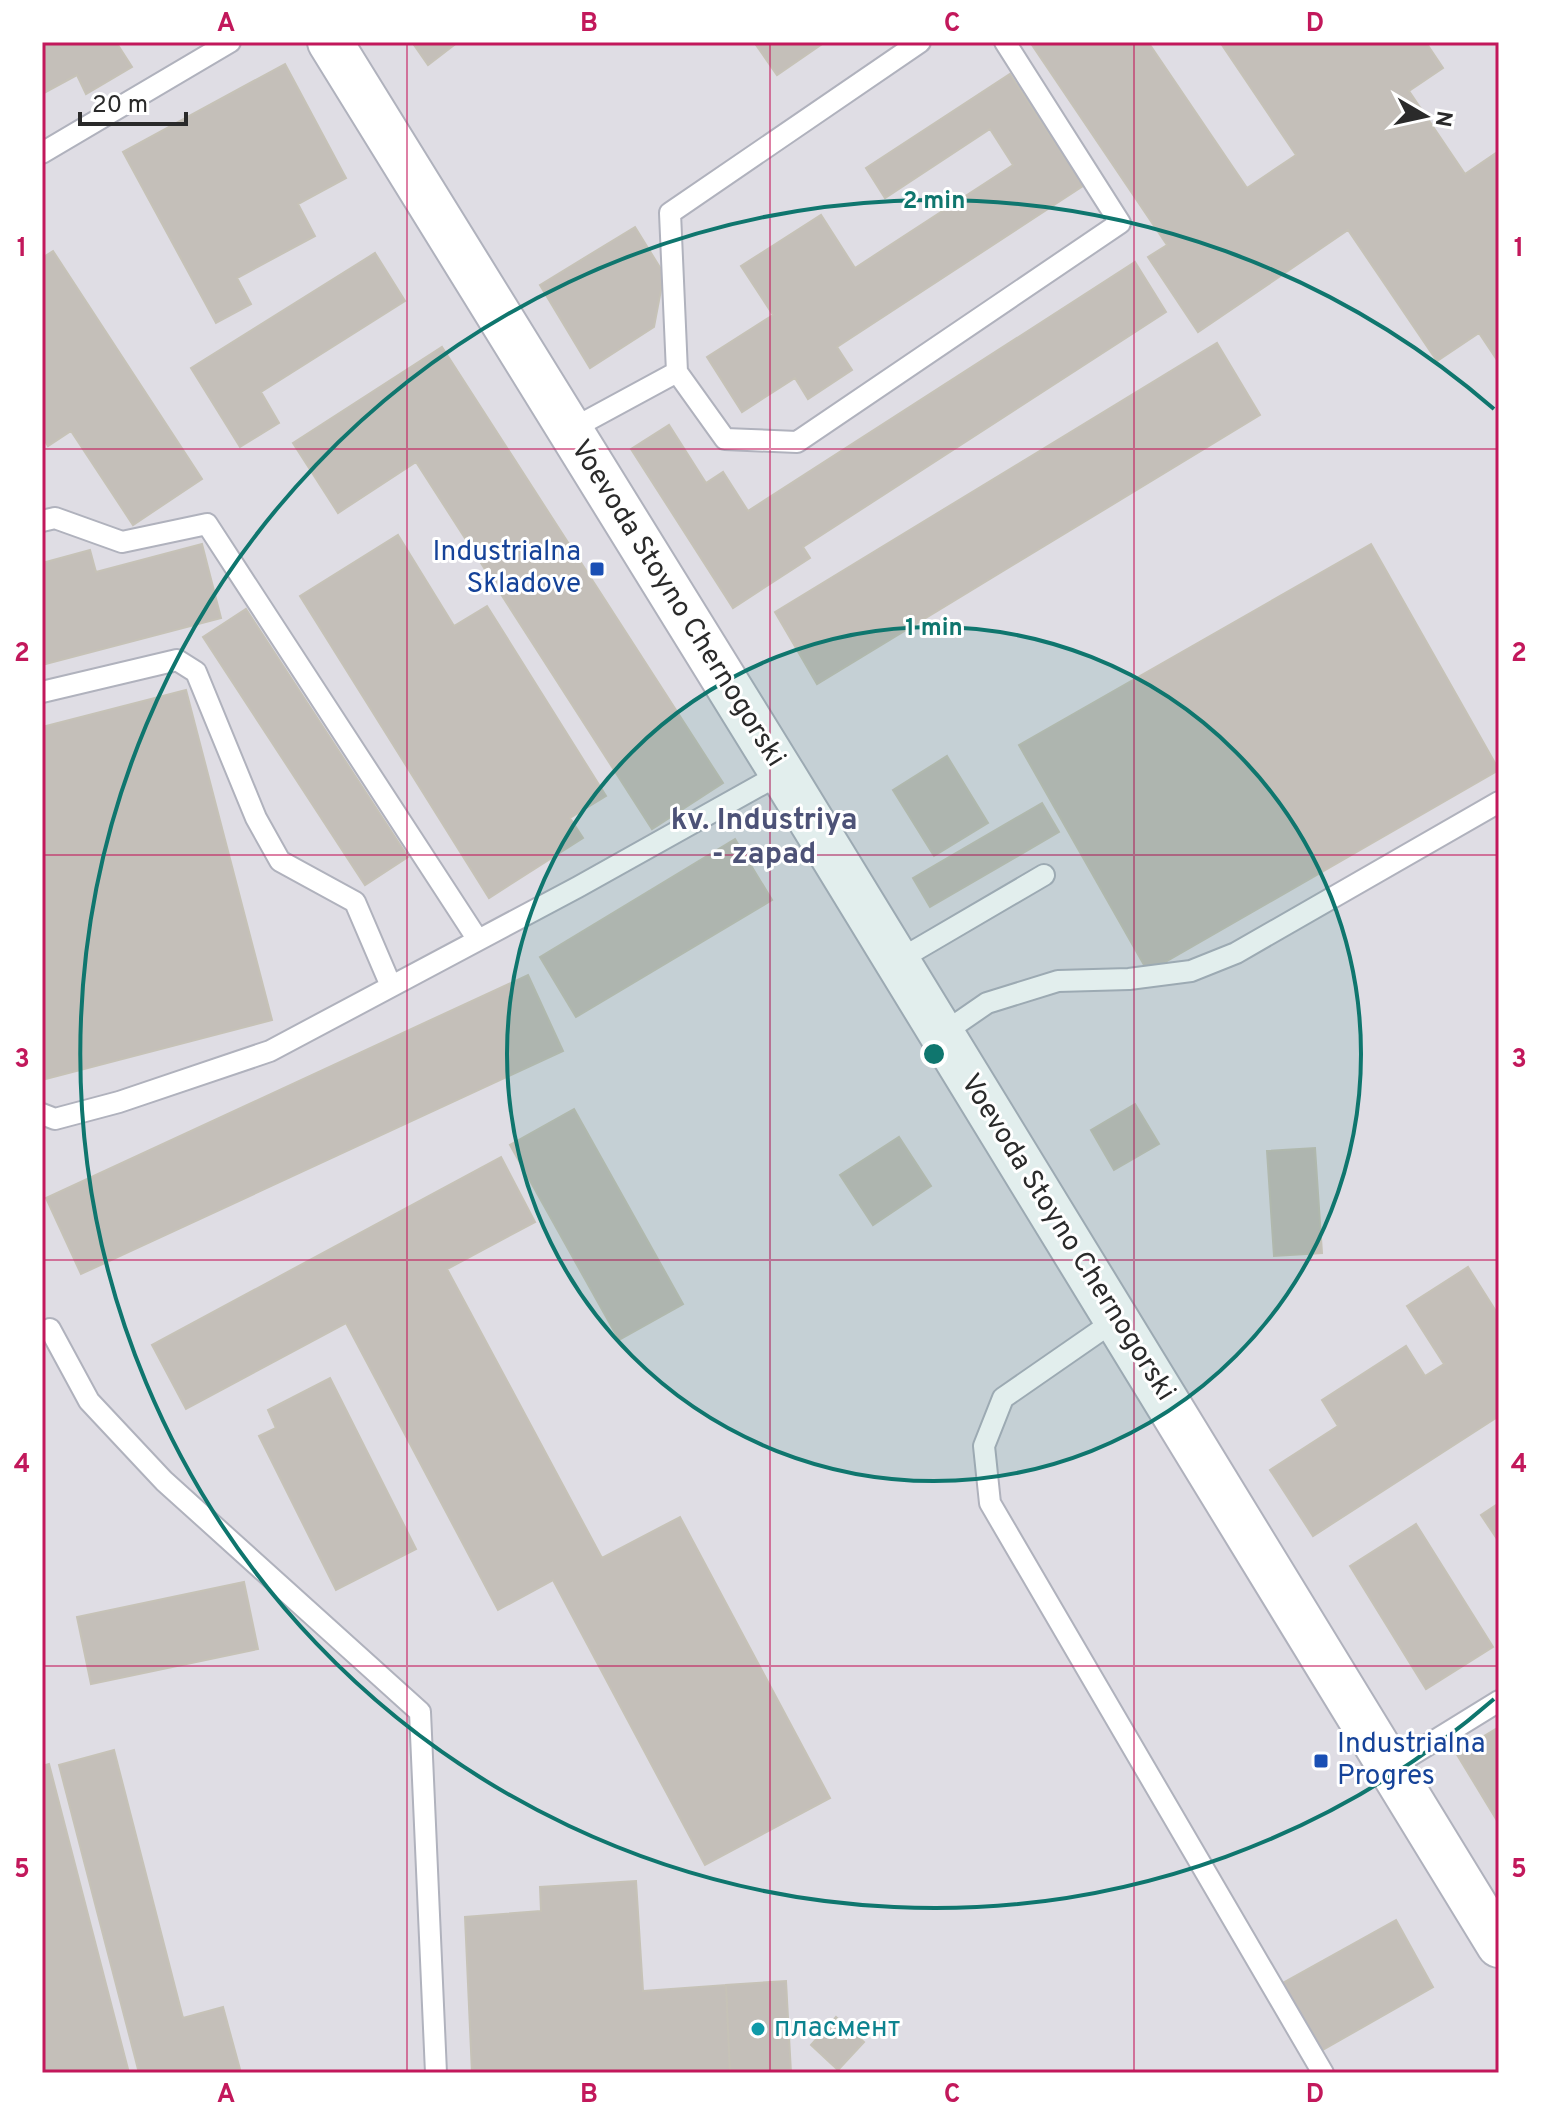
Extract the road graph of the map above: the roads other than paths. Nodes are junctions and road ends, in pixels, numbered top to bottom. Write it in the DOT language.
graph roads {
  1 [pos="230,42"];
  2 [pos="330,42"];
  3 [pos="920,42"];
  4 [pos="1005,42"];
  5 [pos="42,153"];
  6 [pos="677,372"];
  7 [pos="570,430"];
  8 [pos="42,521"];
  9 [pos="42,692"];
  10 [pos="782,773"];
  11 [pos="1499,802"];
  12 [pos="1044,875"];
  13 [pos="478,940"];
  14 [pos="897,961"];
  15 [pos="391,986"];
  16 [pos="942,1034"];
  17 [pos="42,1114"];
  18 [pos="1117,1319"];
  19 [pos="50,1329"];
  20 [pos="1499,1701"];
  21 [pos="1392,1767"];
  22 [pos="1499,1945"];
  23 [pos="436,2073"];
  24 [pos="1323,2073"];
  1 -- 5 [label="lane"];
  2 -- 7 [label="street, Voevoda Stoyno Chernogorski"];
  3 -- 6 [label="lane"];
  4 -- 6 [label="lane"];
  6 -- 7 [label="lane"];
  7 -- 10 [label="street, Voevoda Stoyno Chernogorski"];
  8 -- 13 [label="lane"];
  9 -- 15 [label="lane"];
  10 -- 13 [label="lane"];
  10 -- 14 [label="street, Voevoda Stoyno Chernogorski"];
  11 -- 16 [label="lane"];
  12 -- 14 [label="lane"];
  13 -- 15 [label="lane"];
  14 -- 16 [label="street, Voevoda Stoyno Chernogorski"];
  15 -- 17 [label="lane"];
  16 -- 18 [label="street, Voevoda Stoyno Chernogorski"];
  18 -- 21 [label="street, Voevoda Stoyno Chernogorski"];
  18 -- 24 [label="lane"];
  19 -- 23 [label="lane"];
  20 -- 21 [label="lane"];
  21 -- 22 [label="street, Voevoda Stoyno Chernogorski"];
}
